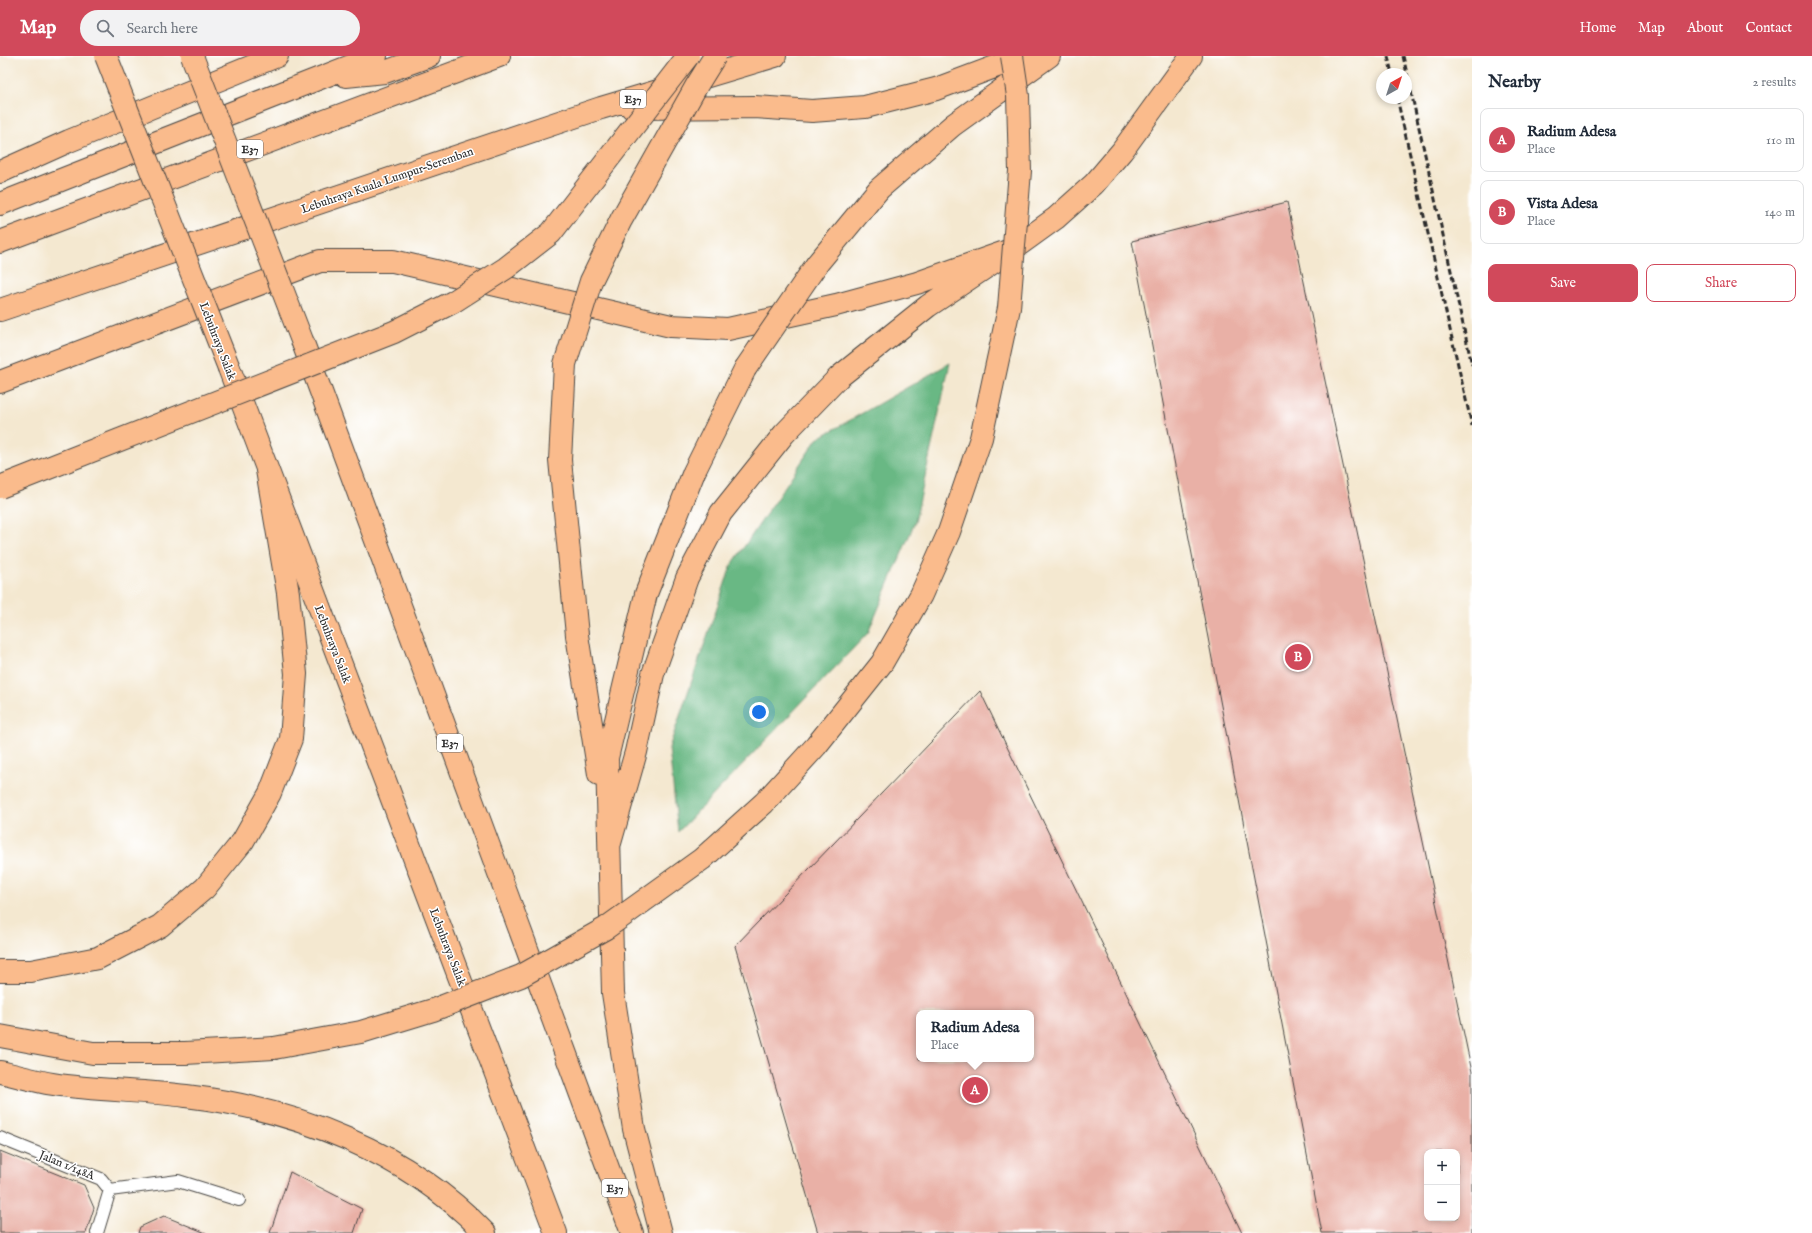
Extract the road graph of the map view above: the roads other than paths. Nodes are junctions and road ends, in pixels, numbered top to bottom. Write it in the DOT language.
graph roads {
  1 [pos="106,56"];
  2 [pos="192,56"];
  3 [pos="277,56"];
  4 [pos="376,56"];
  5 [pos="429,56"];
  6 [pos="499,56"];
  7 [pos="688,56"];
  8 [pos="715,56"];
  9 [pos="775,56"];
  10 [pos="1012,56"];
  11 [pos="1024,56"];
  12 [pos="1049,56"];
  13 [pos="1191,56"];
  14 [pos="319,78"];
  15 [pos="601,108"];
  16 [pos="0,172"];
  17 [pos="0,204"];
  18 [pos="0,242"];
  19 [pos="1013,250"];
  20 [pos="0,310"];
  21 [pos="0,382"];
  22 [pos="267,470"];
  23 [pos="0,487"];
  24 [pos="610,843"];
  25 [pos="0,971"];
  26 [pos="0,1036"];
  27 [pos="0,1072"];
  28 [pos="0,1138"];
  29 [pos="598,1143"];
  30 [pos="110,1190"];
  31 [pos="239,1200"];
  32 [pos="97,1233"];
  33 [pos="485,1233"];
  34 [pos="556,1233"];
  35 [pos="632,1233"];
  36 [pos="643,1233"];
  37 [pos="661,1233"];
  1 -- 22 [label="highway, Lebuhraya Salak, bridge"];
  2 -- 29 [label="highway, E37, bridge"];
  3 -- 16 [label="highway"];
  4 -- 14 [label="highway"];
  5 -- 14 [label="highway"];
  6 -- 18 [label="highway, E37"];
  7 -- 23 [label="highway, bridge"];
  8 -- 24 [label="highway, bridge"];
  9 -- 15 [label="highway, Lebuhraya Kuala Lumpur–Seremban / E37"];
  10 -- 26 [label="highway, bridge"];
  11 -- 15 [label="highway"];
  12 -- 24 [label="highway, bridge"];
  13 -- 19 [label="highway"];
  14 -- 17 [label="highway"];
  15 -- 20 [label="highway, Lebuhraya Kuala Lumpur–Seremban / E37"];
  19 -- 21 [label="highway"];
  19 -- 24 [label="highway"];
  22 -- 25 [label="highway"];
  22 -- 34 [label="highway, Lebuhraya Salak"];
  24 -- 37 [label="highway"];
  27 -- 33 [label="highway"];
  28 -- 30 [label="lane, Jalan 1/148A"];
  29 -- 35 [label="highway, E37"];
  29 -- 36 [label="highway"];
  30 -- 31 [label="lane"];
  30 -- 32 [label="lane"];
}
